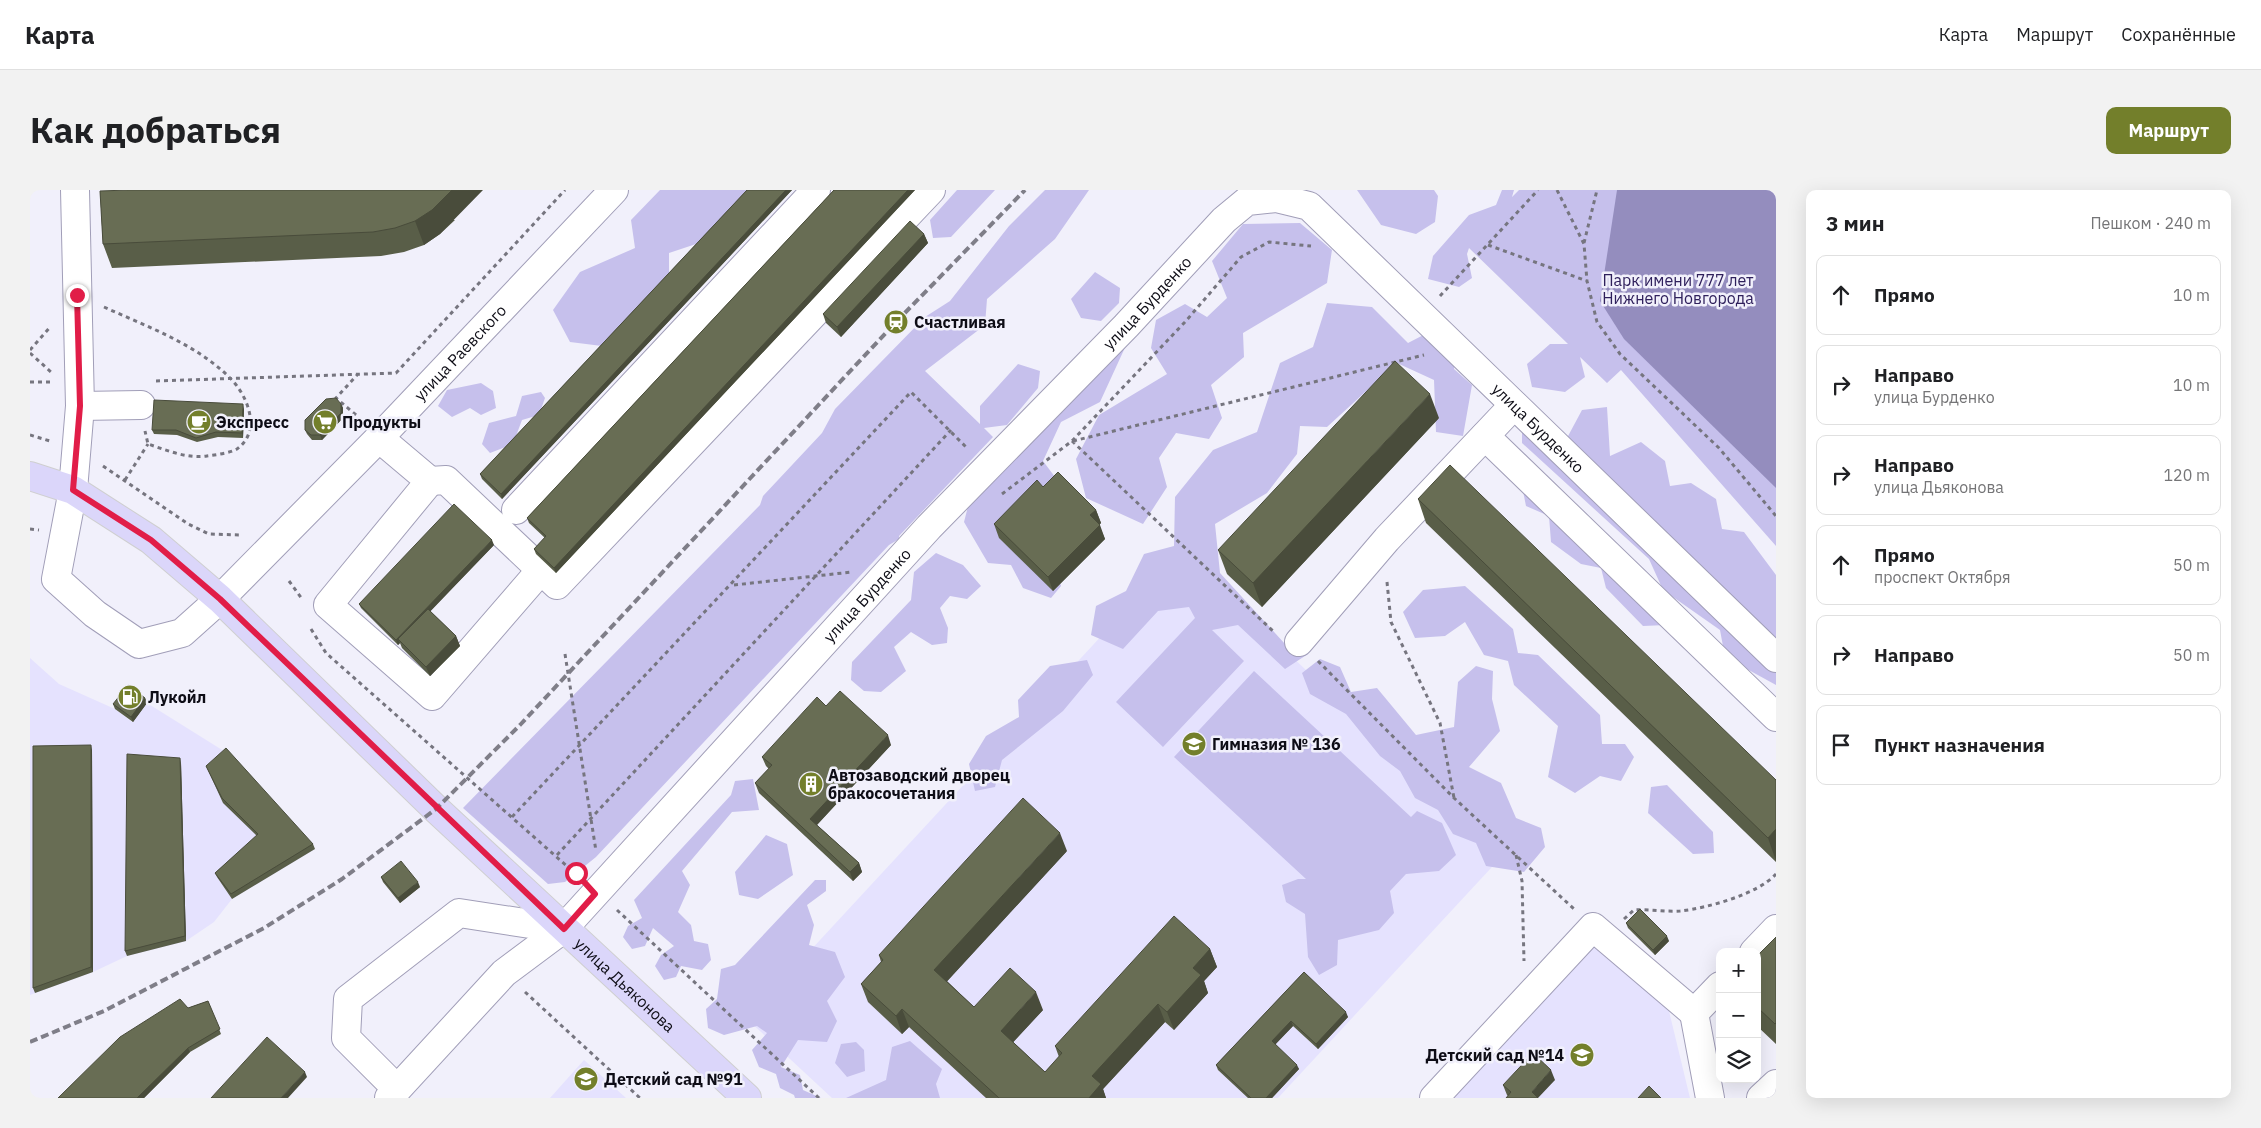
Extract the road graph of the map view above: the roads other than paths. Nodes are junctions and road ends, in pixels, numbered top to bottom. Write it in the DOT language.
graph roads {
  1 [pos="74,190"];
  2 [pos="614,190"];
  3 [pos="816,190"];
  4 [pos="931,190"];
  5 [pos="1278,194"];
  6 [pos="141,405"];
  7 [pos="1514,405"];
  8 [pos="80,406"];
  9 [pos="1485,436"];
  10 [pos="380,438"];
  11 [pos="30,476"];
  12 [pos="430,481"];
  13 [pos="73,490"];
  14 [pos="516,510"];
  15 [pos="541,570"];
  16 [pos="220,599"];
  17 [pos="1299,642"];
  18 [pos="1776,658"];
  19 [pos="1776,716"];
  20 [pos="564,929"];
  21 [pos="1776,929"];
  22 [pos="1758,948"];
  23 [pos="1716,990"];
  24 [pos="1694,1013"];
  25 [pos="1776,1084"];
  26 [pos="393,1094"];
  27 [pos="748,1098"];
  28 [pos="1434,1098"];
  29 [pos="1710,1098"];
  30 [pos="1761,1098"];
  1 -- 8 [label="street"];
  2 -- 10 [label="street, улица Раевского"];
  3 -- 14 [label="street"];
  4 -- 15 [label="street"];
  5 -- 7 [label="street, улица Бурденко"];
  5 -- 20 [label="street, улица Бурденко"];
  6 -- 8 [label="street"];
  7 -- 9 [label="street"];
  7 -- 18 [label="street, улица Бурденко"];
  8 -- 13 [label="street"];
  9 -- 17 [label="street"];
  9 -- 19 [label="street"];
  10 -- 12 [label="street"];
  10 -- 16 [label="street, улица Раевского"];
  11 -- 13 [label="main road, улица Дьяконова"];
  12 -- 15 [label="street"];
  12 -- 15 [label="street"];
  13 -- 16 [label="main road, улица Дьяконова"];
  13 -- 16 [label="street, улица Раевского"];
  16 -- 20 [label="main road, улица Дьяконова"];
  20 -- 26 [label="street, улица Бурденко"];
  20 -- 26 [label="street"];
  20 -- 27 [label="main road, улица Дьяконова"];
  21 -- 22 [label="street"];
  23 -- 24 [label="street"];
  24 -- 28 [label="street"];
  24 -- 29 [label="street"];
  25 -- 30 [label="street"];
}
